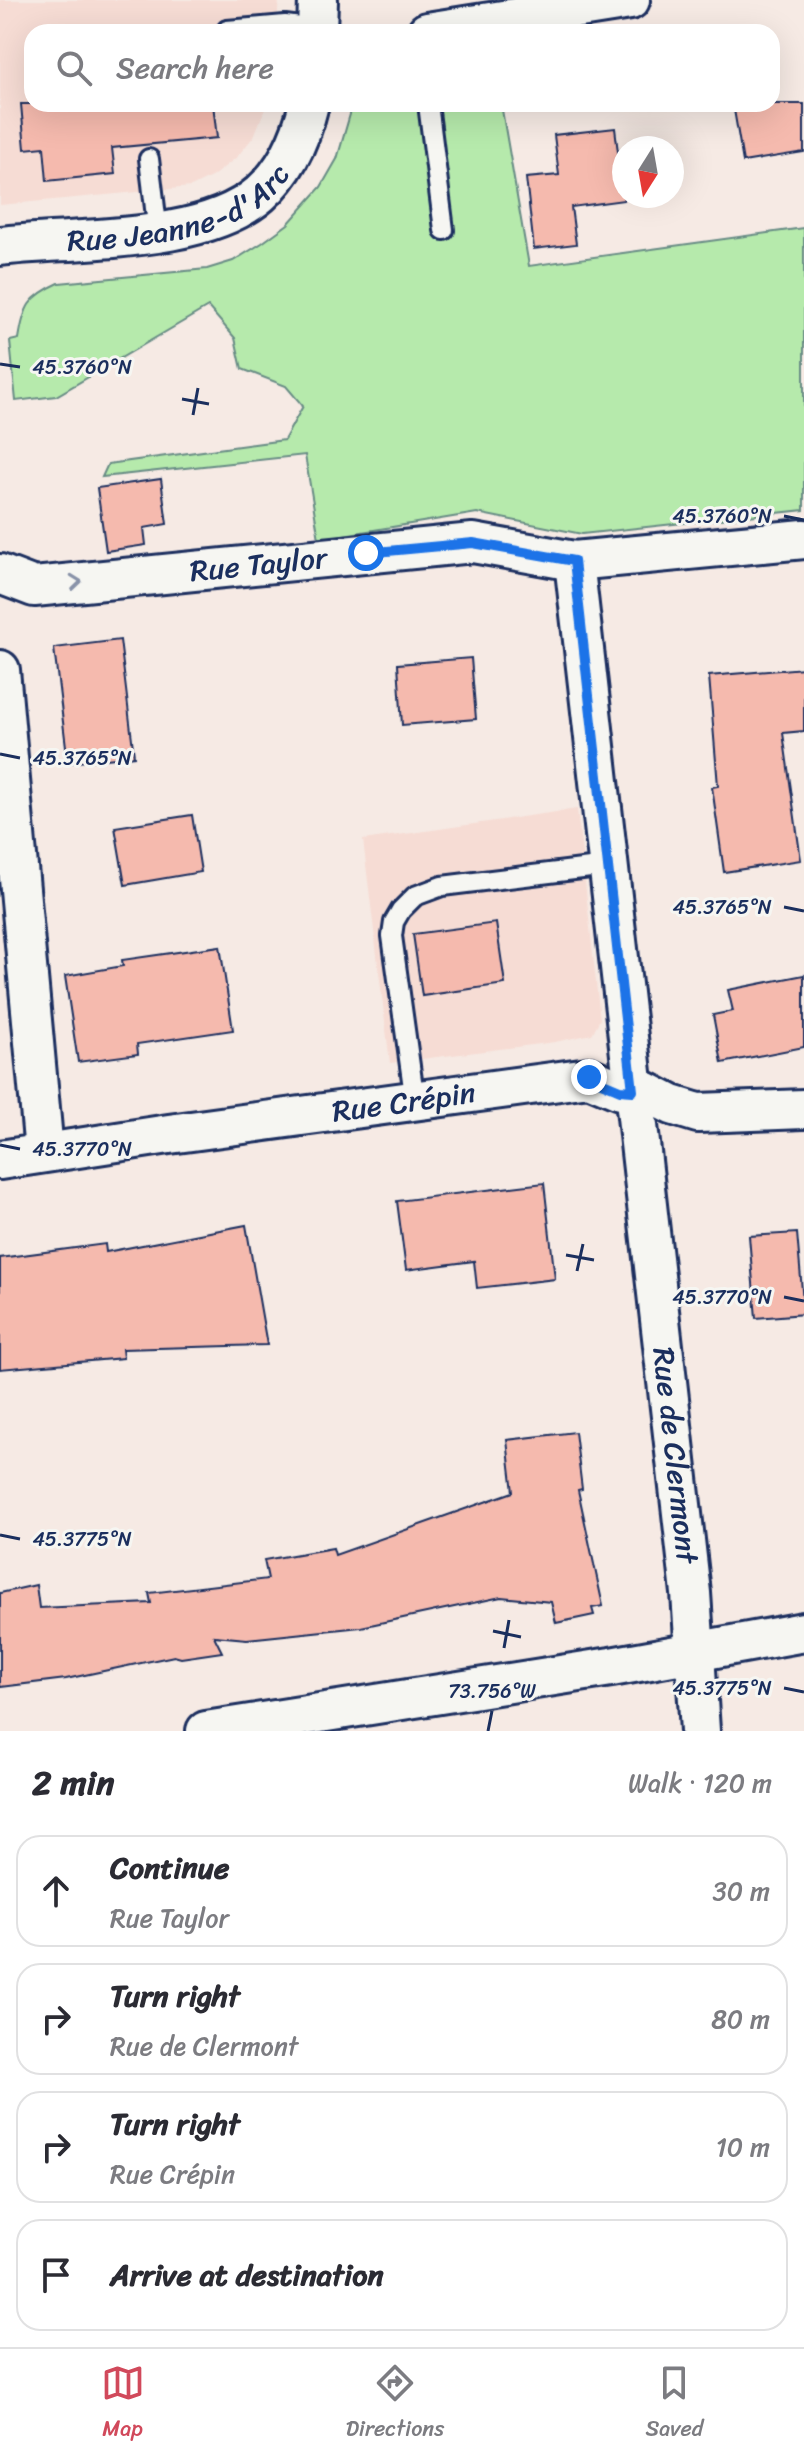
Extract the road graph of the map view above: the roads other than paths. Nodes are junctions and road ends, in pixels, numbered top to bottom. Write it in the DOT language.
graph roads {
  1 [pos="630,0"];
  2 [pos="317,20"];
  3 [pos="291,24"];
  4 [pos="478,24"];
  5 [pos="307,112"];
  6 [pos="429,112"];
  7 [pos="149,159"];
  8 [pos="444,230"];
  9 [pos="158,233"];
  10 [pos="0,246"];
  11 [pos="804,539"];
  12 [pos="574,561"];
  13 [pos="0,574"];
  14 [pos="0,670"];
  15 [pos="607,866"];
  16 [pos="633,1091"];
  17 [pos="415,1102"];
  18 [pos="804,1109"];
  19 [pos="44,1152"];
  20 [pos="0,1160"];
  21 [pos="804,1632"];
  22 [pos="695,1652"];
  23 [pos="206,1731"];
  24 [pos="700,1731"];
  1 -- 4 [label="street"];
  2 -- 3 [label="lane"];
  5 -- 9 [label="street, Rue Jeanne-d'Arc"];
  6 -- 8 [label="lane"];
  7 -- 9 [label="lane"];
  9 -- 10 [label="street, Rue Jeanne-d'Arc"];
  11 -- 12 [label="street, Rue Taylor"];
  13 -- 12 [label="street, Rue Taylor, one-way"];
  12 -- 15 [label="street, Rue de Clermont"];
  14 -- 19 [label="street"];
  15 -- 16 [label="street, Rue de Clermont"];
  15 -- 17 [label="lane"];
  16 -- 17 [label="street, Rue Crépin"];
  16 -- 18 [label="street, Rue Crépin"];
  16 -- 22 [label="street, Rue de Clermont"];
  17 -- 19 [label="street, Rue Crépin"];
  19 -- 20 [label="street, Rue Crépin"];
  21 -- 22 [label="street"];
  22 -- 23 [label="street"];
  22 -- 24 [label="street, Rue de Clermont"];
}
